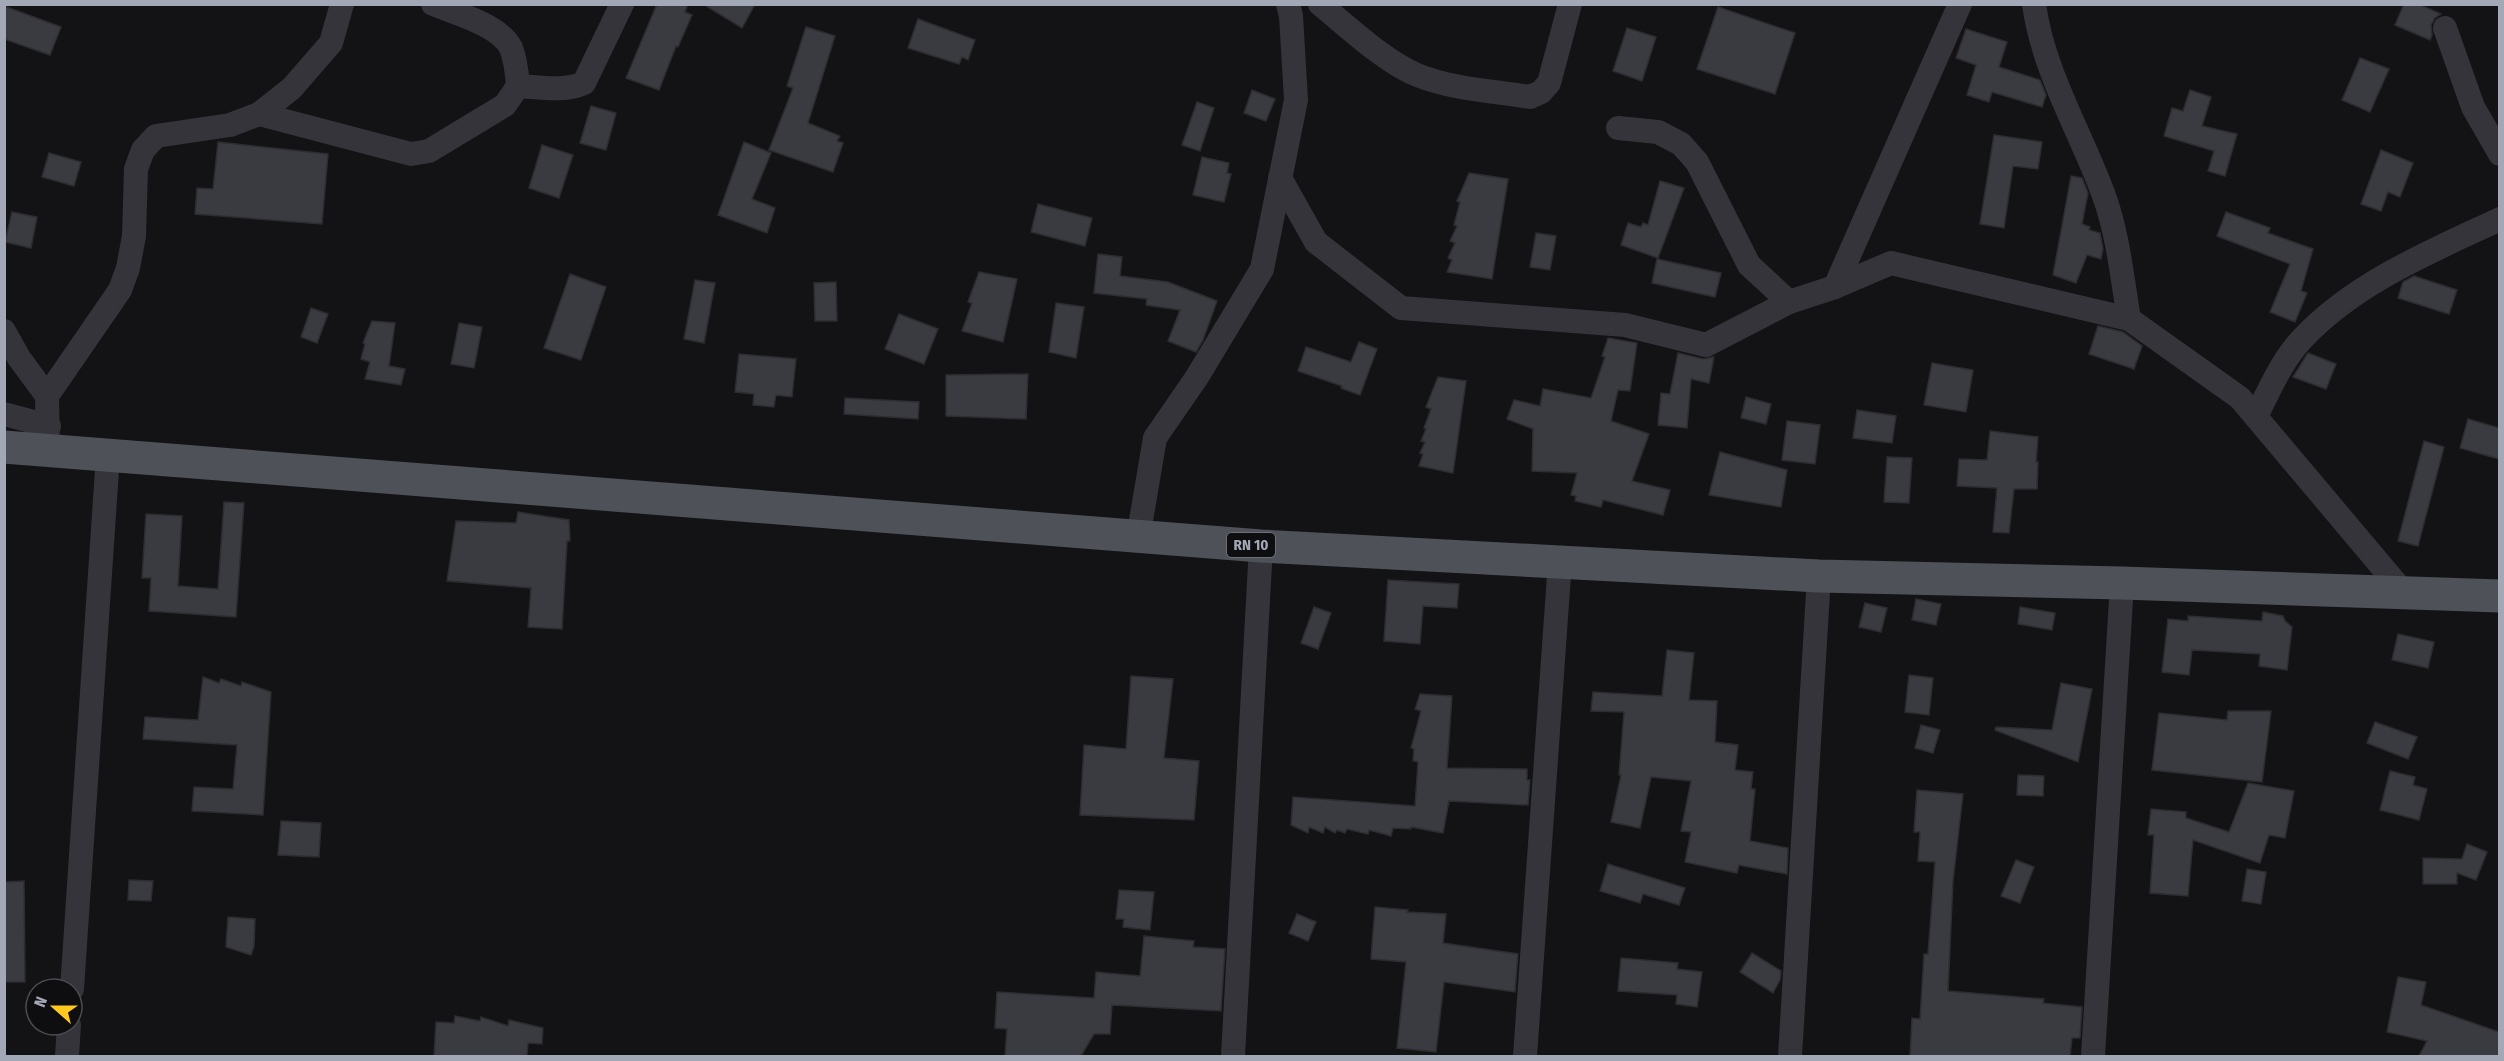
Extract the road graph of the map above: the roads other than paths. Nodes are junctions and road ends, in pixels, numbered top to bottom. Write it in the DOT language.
graph roads {
  1 [pos="342,4"];
  2 [pos="433,4"];
  3 [pos="622,4"];
  4 [pos="1288,4"];
  5 [pos="1320,4"];
  6 [pos="1570,4"];
  7 [pos="1960,4"];
  8 [pos="2034,4"];
  9 [pos="2445,28"];
  10 [pos="518,86"];
  11 [pos="259,114"];
  12 [pos="1618,128"];
  13 [pos="2499,154"];
  14 [pos="1280,178"];
  15 [pos="2499,219"];
  16 [pos="1835,287"];
  17 [pos="1789,302"];
  18 [pos="2129,319"];
  19 [pos="4,331"];
  20 [pos="48,396"];
  21 [pos="4,414"];
  22 [pos="2256,417"];
  23 [pos="49,438"];
  24 [pos="4,447"];
  25 [pos="108,455"];
  26 [pos="1138,538"];
  27 [pos="1261,546"];
  28 [pos="1560,561"];
  29 [pos="1819,576"];
  30 [pos="2122,583"];
  31 [pos="2405,594"];
  32 [pos="2499,596"];
  33 [pos="73,977"];
  34 [pos="68,1037"];
  35 [pos="67,1056"];
  36 [pos="1233,1056"];
  37 [pos="1526,1056"];
  38 [pos="1790,1056"];
  39 [pos="2092,1056"];
  1 -- 11 [label="street"];
  2 -- 10 [label="street"];
  3 -- 10 [label="street"];
  4 -- 14 [label="street"];
  5 -- 6 [label="street"];
  7 -- 16 [label="street"];
  8 -- 18 [label="street"];
  9 -- 13 [label="street"];
  10 -- 11 [label="street"];
  11 -- 20 [label="street"];
  12 -- 17 [label="street"];
  14 -- 17 [label="street"];
  14 -- 26 [label="street"];
  15 -- 22 [label="street"];
  16 -- 17 [label="street"];
  16 -- 18 [label="street"];
  18 -- 22 [label="street"];
  19 -- 20 [label="street"];
  20 -- 23 [label="street"];
  21 -- 23 [label="street"];
  22 -- 31 [label="street"];
  23 -- 24 [label="main road, RN 10"];
  23 -- 25 [label="main road, RN 10"];
  25 -- 26 [label="main road, RN 10"];
  25 -- 33 [label="street"];
  26 -- 27 [label="main road, RN 10"];
  27 -- 28 [label="main road, RN 10"];
  27 -- 36 [label="street"];
  28 -- 29 [label="main road, RN 10"];
  28 -- 37 [label="street"];
  29 -- 30 [label="main road, RN 10"];
  29 -- 38 [label="street"];
  30 -- 31 [label="main road, RN 10"];
  30 -- 39 [label="street"];
  31 -- 32 [label="main road, RN 10"];
  34 -- 35 [label="street"];
}
